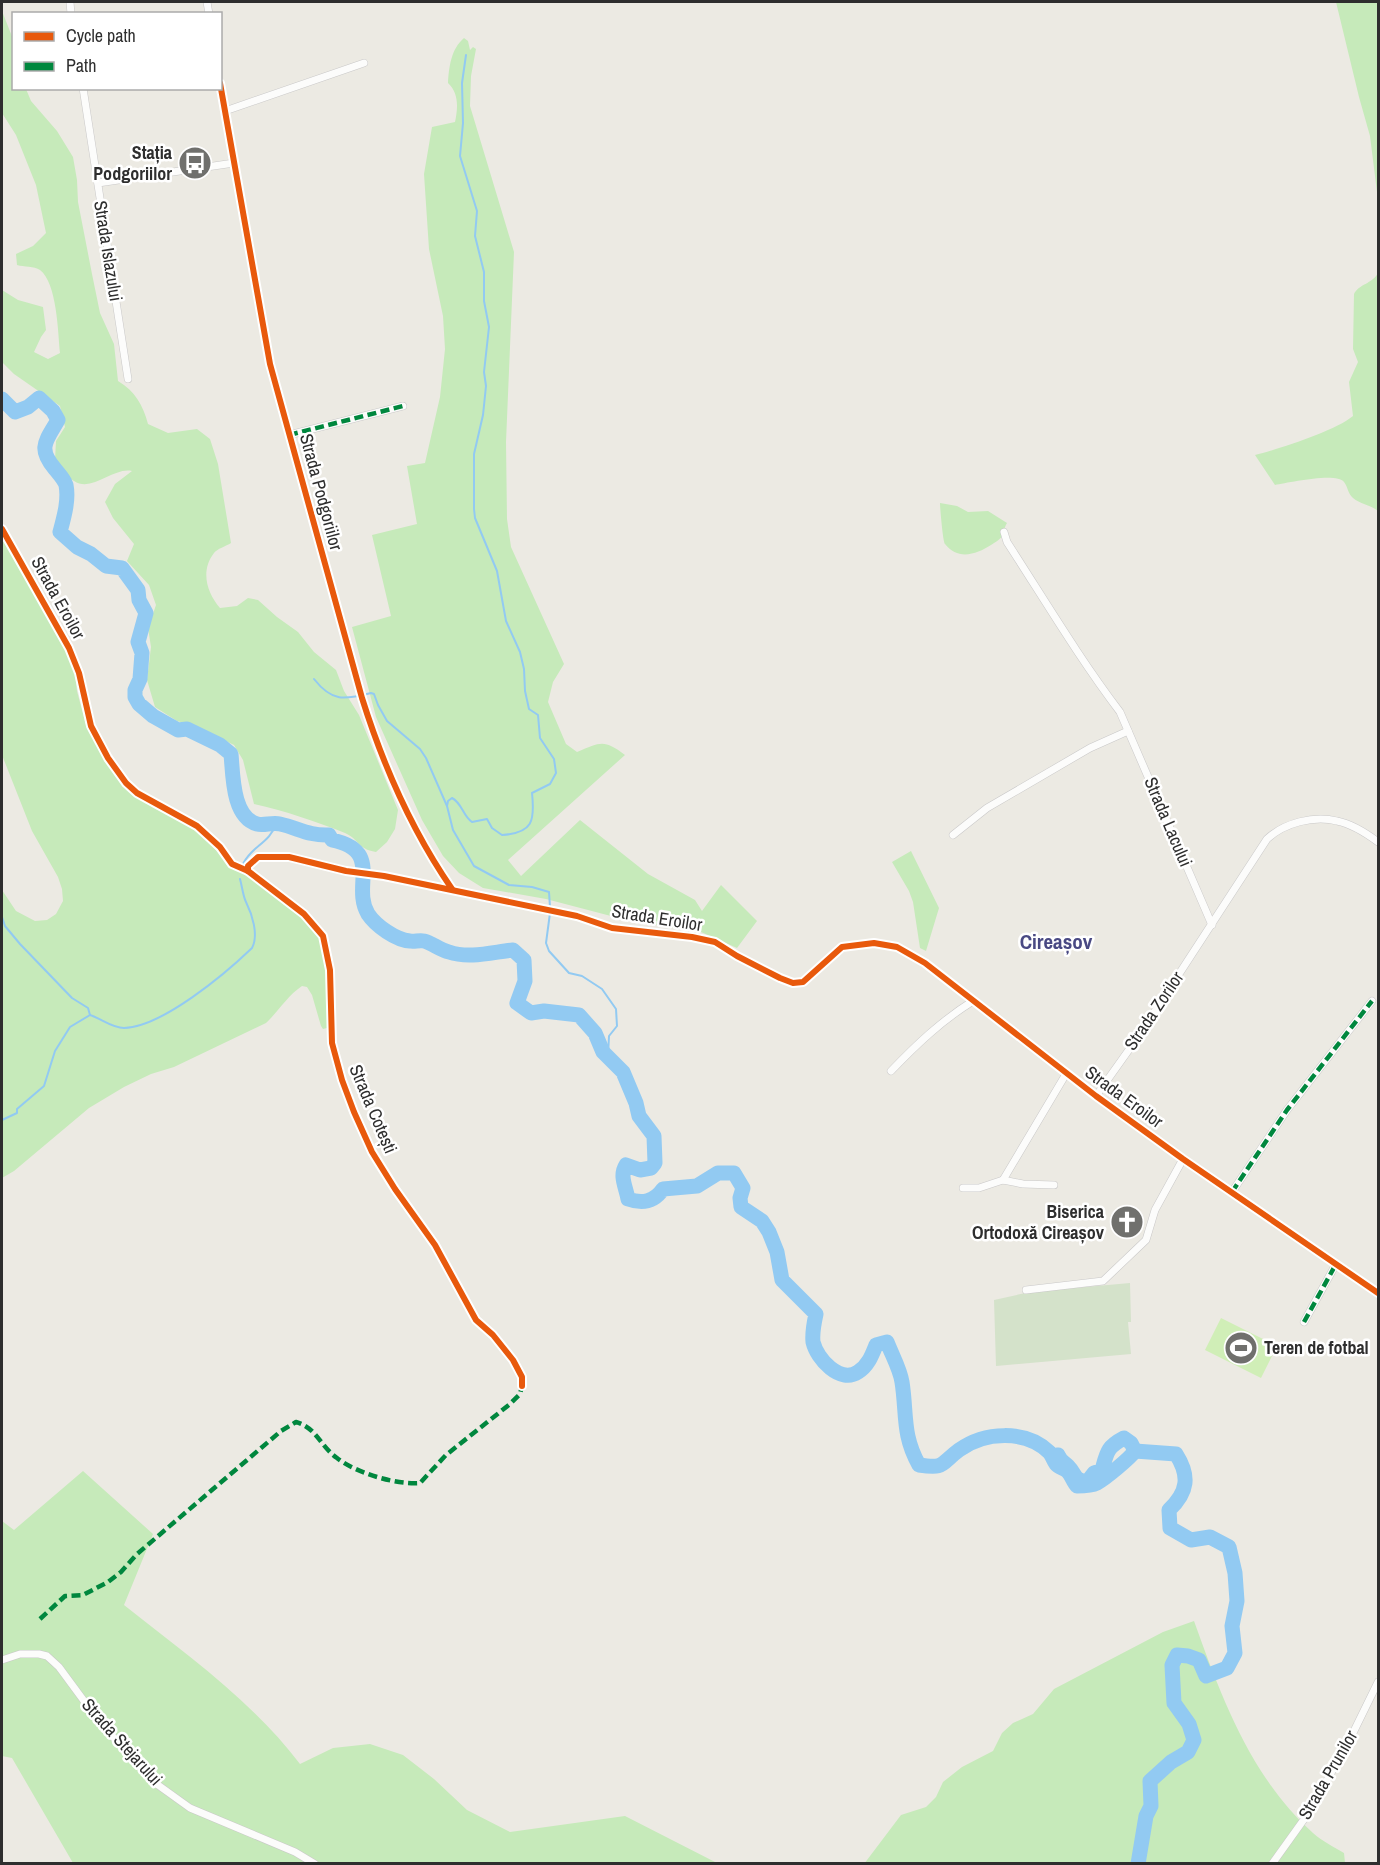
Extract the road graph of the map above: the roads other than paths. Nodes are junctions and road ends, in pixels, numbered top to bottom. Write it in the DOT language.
graph roads {
  1 [pos="364,63"];
  2 [pos="83,90"];
  3 [pos="221,90"];
  4 [pos="225,111"];
  5 [pos="234,163"];
  6 [pos="98,183"];
  7 [pos="128,379"];
  8 [pos="403,406"];
  9 [pos="290,435"];
  10 [pos="2,529"];
  11 [pos="1004,532"];
  12 [pos="1128,730"];
  13 [pos="953,836"];
  14 [pos="1378,842"];
  15 [pos="248,871"];
  16 [pos="452,889"];
  17 [pos="1212,925"];
  18 [pos="1372,1001"];
  19 [pos="973,1002"];
  20 [pos="891,1071"];
  21 [pos="1066,1074"];
  22 [pos="1096,1096"];
  23 [pos="1183,1159"];
  24 [pos="1003,1180"];
  25 [pos="1054,1185"];
  26 [pos="963,1188"];
  27 [pos="1232,1192"];
  28 [pos="1336,1264"];
  29 [pos="1026,1290"];
  30 [pos="1378,1293"];
  31 [pos="1304,1322"];
  32 [pos="522,1386"];
  33 [pos="2,1660"];
  34 [pos="1378,1682"];
  35 [pos="315,1863"];
  36 [pos="1272,1863"];
  1 -- 4 [label="street"];
  2 -- 6 [label="street, Strada Islazului"];
  3 -- 4 [label="street, Strada Podgoriilor"];
  4 -- 5 [label="street, Strada Podgoriilor"];
  5 -- 6 [label="street"];
  5 -- 9 [label="street, Strada Podgoriilor"];
  6 -- 7 [label="street, Strada Islazului"];
  8 -- 9 [label="street"];
  9 -- 16 [label="street, Strada Podgoriilor"];
  10 -- 15 [label="street, Strada Eroilor"];
  11 -- 12 [label="street, Strada Lacului"];
  12 -- 13 [label="street"];
  12 -- 17 [label="street, Strada Lacului"];
  14 -- 17 [label="street"];
  15 -- 16 [label="street, Strada Eroilor"];
  15 -- 32 [label="street, Strada Cotești"];
  16 -- 19 [label="street, Strada Eroilor"];
  17 -- 22 [label="street, Strada Zorilor"];
  18 -- 27 [label="street"];
  19 -- 20 [label="street"];
  19 -- 21 [label="street, Strada Eroilor"];
  21 -- 22 [label="street, Strada Eroilor"];
  21 -- 24 [label="street"];
  22 -- 23 [label="street, Strada Eroilor"];
  23 -- 27 [label="street, Strada Eroilor"];
  23 -- 29 [label="street"];
  24 -- 25 [label="street"];
  24 -- 26 [label="street"];
  27 -- 28 [label="street, Strada Eroilor"];
  28 -- 30 [label="street, Strada Eroilor"];
  28 -- 31 [label="street"];
  33 -- 35 [label="street, Strada Stejarului"];
  34 -- 36 [label="street, Strada Prunilor"];
}
